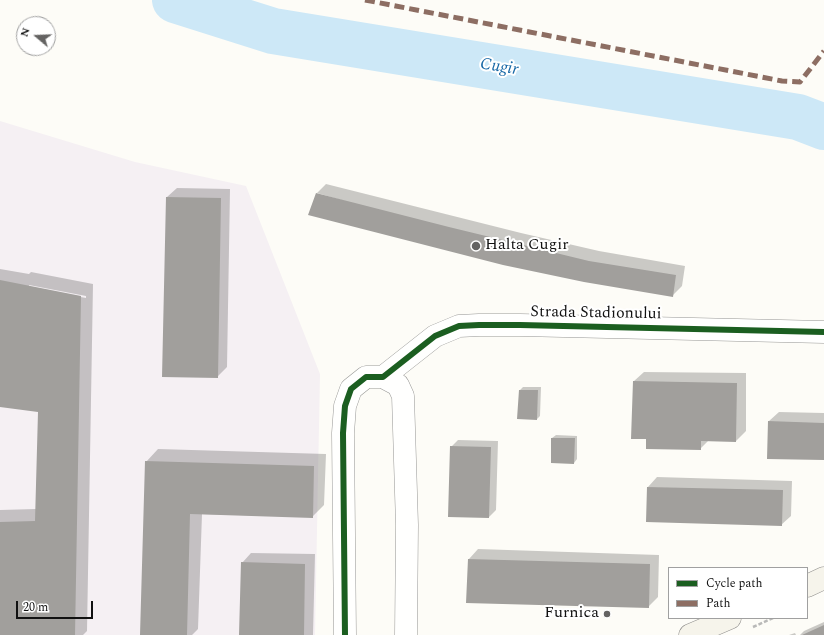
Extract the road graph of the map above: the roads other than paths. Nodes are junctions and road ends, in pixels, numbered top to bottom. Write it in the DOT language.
graph roads {
  1 [pos="824,332"];
  2 [pos="383,377"];
  3 [pos="824,578"];
  4 [pos="808,586"];
  5 [pos="728,619"];
  6 [pos="345,635"];
  7 [pos="406,635"];
  8 [pos="690,635"];
  1 -- 2 [label="street, Strada Stadionului"];
  2 -- 6 [label="street"];
  2 -- 7 [label="street"];
  3 -- 4 [label="main road"];
  5 -- 8 [label="main road"];
}
